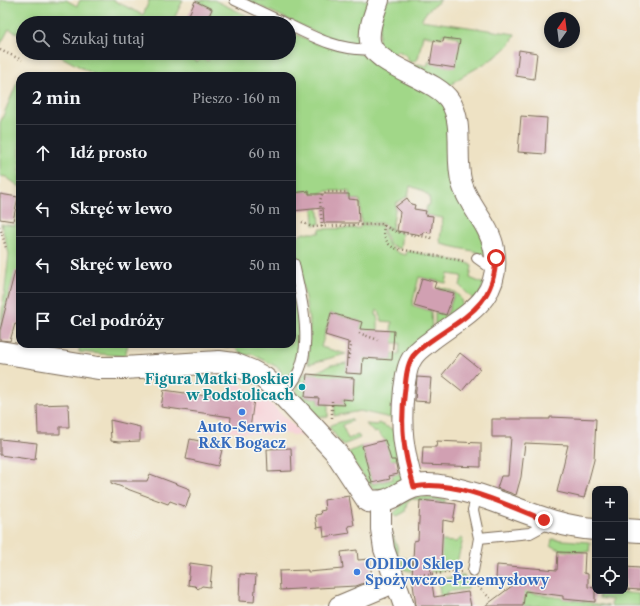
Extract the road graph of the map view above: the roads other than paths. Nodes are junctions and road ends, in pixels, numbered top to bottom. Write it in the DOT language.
graph roads {
  1 [pos="235,0"];
  2 [pos="379,0"];
  3 [pos="269,16"];
  4 [pos="296,28"];
  5 [pos="373,49"];
  6 [pos="472,260"];
  7 [pos="495,271"];
  8 [pos="296,274"];
  9 [pos="0,352"];
  10 [pos="282,394"];
  11 [pos="414,487"];
  12 [pos="477,494"];
  13 [pos="381,501"];
  14 [pos="544,520"];
  15 [pos="592,529"];
  16 [pos="628,530"];
  17 [pos="640,531"];
  18 [pos="479,538"];
  19 [pos="473,571"];
  20 [pos="401,579"];
  21 [pos="340,606"];
  22 [pos="404,606"];
  1 -- 3 [label="lane"];
  2 -- 5 [label="street"];
  4 -- 5 [label="lane"];
  5 -- 7 [label="street"];
  6 -- 7 [label="lane"];
  7 -- 11 [label="street"];
  8 -- 10 [label="lane"];
  9 -- 10 [label="street"];
  10 -- 13 [label="street"];
  11 -- 12 [label="street"];
  11 -- 13 [label="street"];
  12 -- 14 [label="street"];
  12 -- 18 [label="lane"];
  13 -- 20 [label="street"];
  14 -- 15 [label="street"];
  14 -- 18 [label="lane"];
  16 -- 17 [label="street"];
  18 -- 19 [label="lane"];
  20 -- 21 [label="street"];
  20 -- 22 [label="street"];
}
